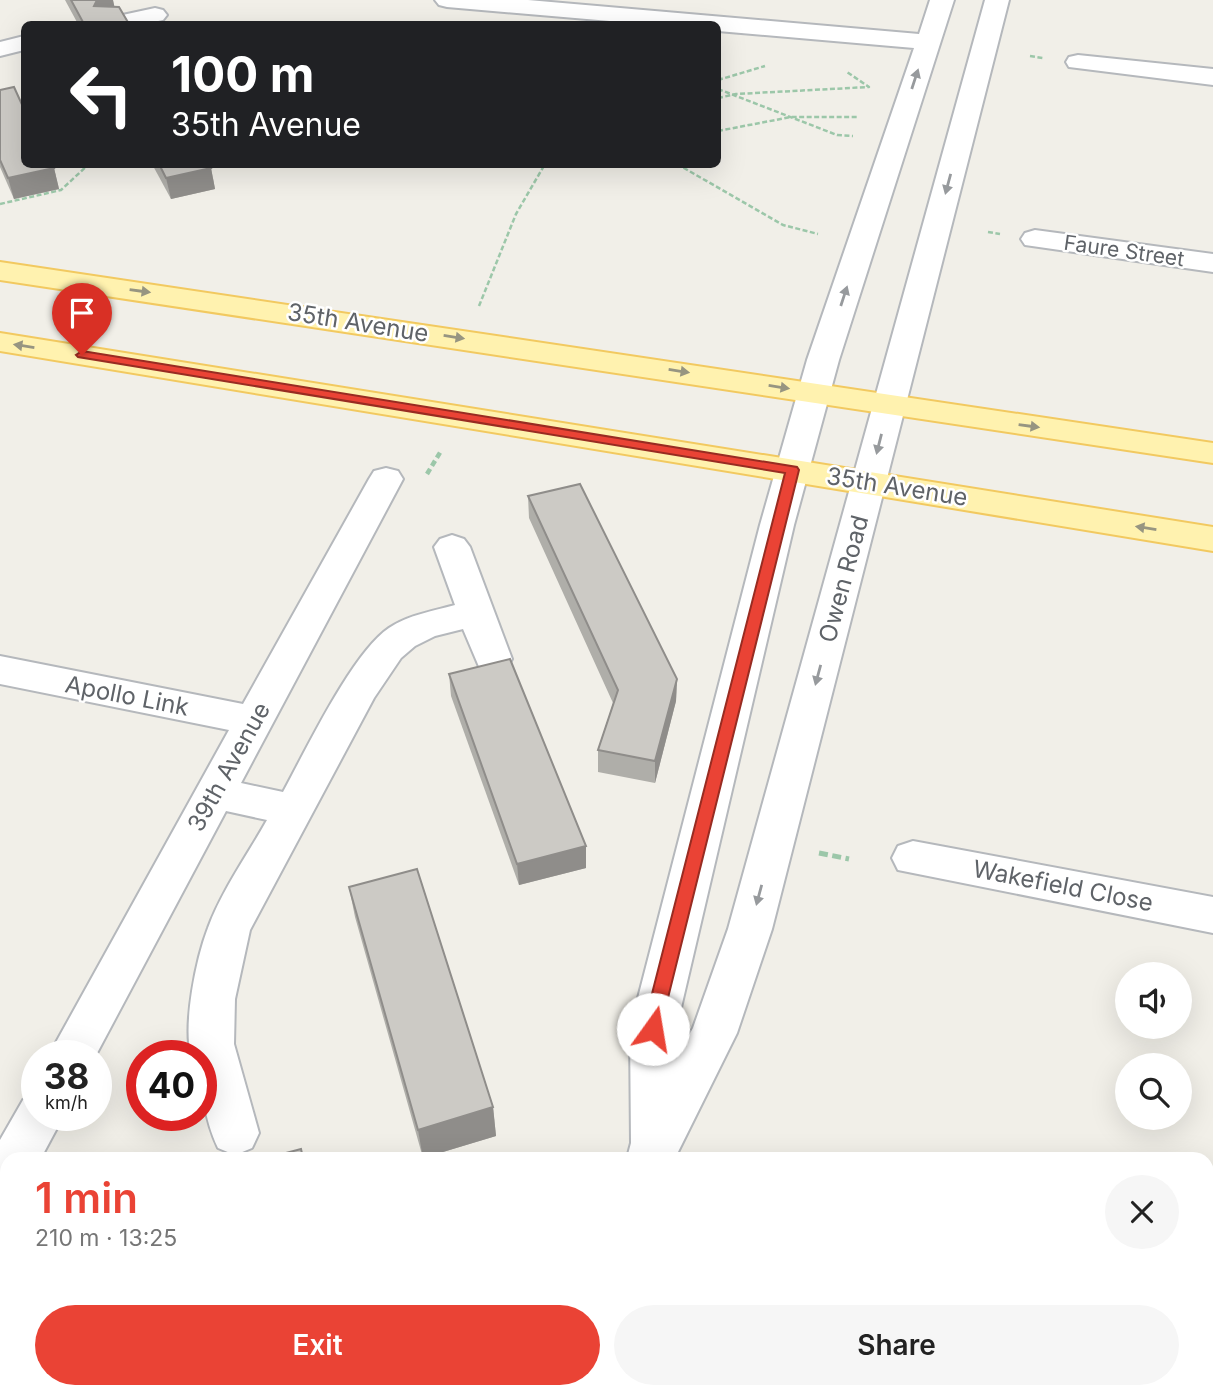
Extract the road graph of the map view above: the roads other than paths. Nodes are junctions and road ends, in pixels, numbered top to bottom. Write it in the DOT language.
graph roads {
  1 [pos="447,0"];
  2 [pos="942,0"];
  3 [pos="997,0"];
  4 [pos="642,8"];
  5 [pos="161,13"];
  6 [pos="125,21"];
  7 [pos="927,43"];
  8 [pos="21,44"];
  9 [pos="0,48"];
  10 [pos="1078,62"];
  11 [pos="1213,77"];
  12 [pos="1035,239"];
  13 [pos="1213,263"];
  14 [pos="0,271"];
  15 [pos="0,342"];
  16 [pos="813,392"];
  17 [pos="889,405"];
  18 [pos="1213,453"];
  19 [pos="792,470"];
  20 [pos="386,479"];
  21 [pos="870,483"];
  22 [pos="1213,540"];
  23 [pos="452,547"];
  24 [pos="475,613"];
  25 [pos="493,659"];
  26 [pos="0,670"];
  27 [pos="254,721"];
  28 [pos="215,793"];
  29 [pos="295,810"];
  30 [pos="913,858"];
  31 [pos="1213,915"];
  32 [pos="80,1040"];
  33 [pos="31,1131"];
  34 [pos="234,1133"];
  35 [pos="19,1152"];
  36 [pos="653,1152"];
  1 -- 4 [label="street"];
  2 -- 7 [label="street, Owen Road"];
  3 -- 17 [label="street, Owen Road, one-way"];
  4 -- 7 [label="street"];
  5 -- 6 [label="street"];
  16 -- 7 [label="street, Owen Road, one-way"];
  8 -- 9 [label="street"];
  10 -- 11 [label="street"];
  12 -- 13 [label="street, Faure Street"];
  14 -- 16 [label="main road, 35th Avenue, one-way"];
  19 -- 15 [label="main road, 35th Avenue, one-way"];
  16 -- 17 [label="main road, 35th Avenue"];
  16 -- 19 [label="street, Owen Road"];
  17 -- 18 [label="main road, 35th Avenue, one-way"];
  17 -- 21 [label="street, Owen Road, one-way"];
  19 -- 21 [label="main road, 35th Avenue"];
  19 -- 36 [label="street, Owen Road"];
  20 -- 27 [label="street, 39th Avenue"];
  22 -- 21 [label="main road, 35th Avenue, one-way"];
  21 -- 36 [label="street, Owen Road, one-way"];
  23 -- 24 [label="street"];
  24 -- 25 [label="street"];
  24 -- 29 [label="street"];
  26 -- 27 [label="street, Apollo Link"];
  27 -- 28 [label="street, 39th Avenue"];
  28 -- 29 [label="street"];
  28 -- 32 [label="street, 39th Avenue"];
  29 -- 34 [label="street"];
  30 -- 31 [label="street, Wakefield Close"];
  33 -- 35 [label="street"];
}
